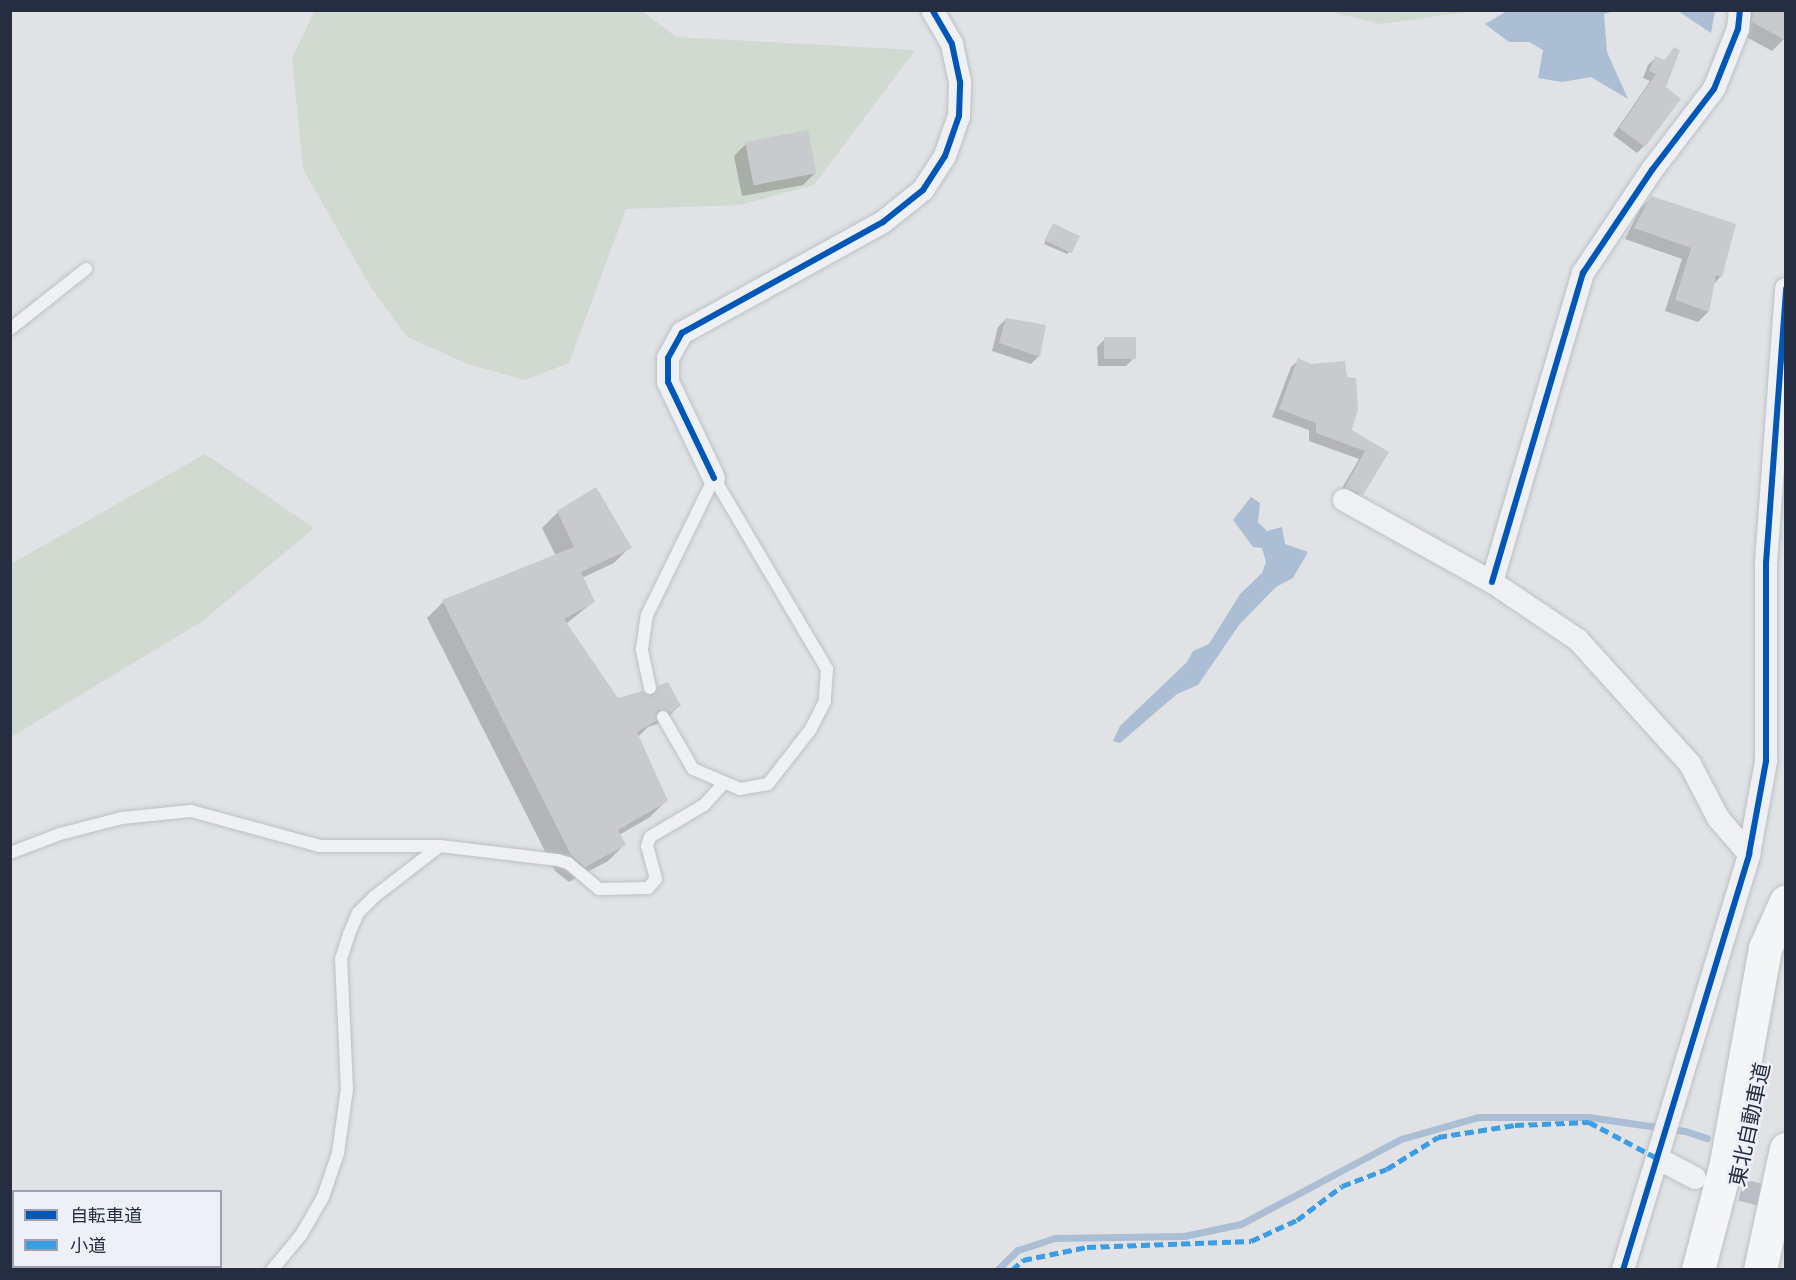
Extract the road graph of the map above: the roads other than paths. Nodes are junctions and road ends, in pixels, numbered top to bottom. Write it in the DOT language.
graph roads {
  1 [pos="932,10"];
  2 [pos="1740,10"];
  3 [pos="86,269"];
  4 [pos="1785,289"];
  5 [pos="10,329"];
  6 [pos="714,478"];
  7 [pos="1344,500"];
  8 [pos="1492,582"];
  9 [pos="650,688"];
  10 [pos="663,717"];
  11 [pos="723,784"];
  12 [pos="440,846"];
  13 [pos="10,853"];
  14 [pos="1749,854"];
  15 [pos="1785,901"];
  16 [pos="1785,945"];
  17 [pos="1785,1149"];
  18 [pos="1657,1158"];
  19 [pos="1695,1178"];
  20 [pos="272,1269"];
  21 [pos="1623,1269"];
  22 [pos="1698,1269"];
  23 [pos="1721,1269"];
  24 [pos="1760,1269"];
  1 -- 6 [label="street"];
  2 -- 8 [label="street"];
  3 -- 5 [label="lane"];
  4 -- 14 [label="street"];
  6 -- 9 [label="lane"];
  6 -- 11 [label="lane"];
  7 -- 8 [label="street"];
  8 -- 14 [label="street"];
  10 -- 11 [label="lane"];
  11 -- 12 [label="lane"];
  12 -- 13 [label="lane"];
  12 -- 20 [label="lane"];
  14 -- 18 [label="street"];
  15 -- 22 [label="highway"];
  16 -- 23 [label="highway, 東北自動車道"];
  17 -- 24 [label="highway, 東北自動車道"];
  18 -- 19 [label="street"];
  18 -- 21 [label="street"];
}
